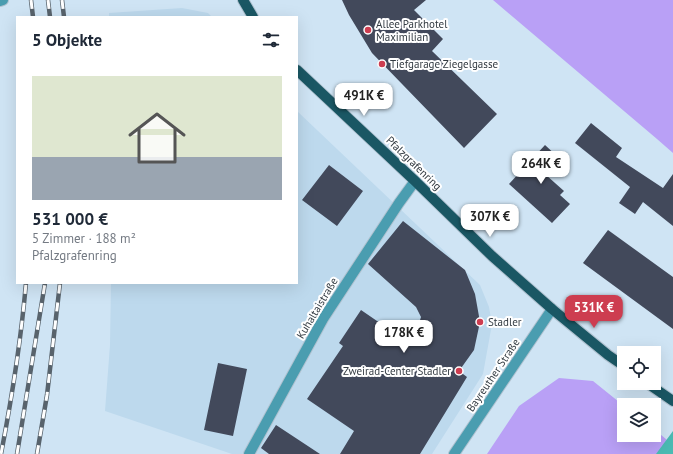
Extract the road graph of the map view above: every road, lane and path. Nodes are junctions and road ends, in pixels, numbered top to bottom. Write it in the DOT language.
graph roads {
  1 [pos="3,0"];
  2 [pos="243,0"];
  3 [pos="0,2"];
  4 [pos="252,16"];
  5 [pos="298,71"];
  6 [pos="415,181"];
  7 [pos="552,309"];
  8 [pos="617,361"];
  9 [pos="657,390"];
  10 [pos="673,401"];
  11 [pos="249,454"];
  12 [pos="454,454"];
  1 -- 3 [label="street"];
  2 -- 4 [label="main road"];
  5 -- 6 [label="main road, Pfalzgrafenring"];
  6 -- 7 [label="main road, Pfalzgrafenring"];
  6 -- 11 [label="street, Kuhaltaistraße"];
  7 -- 8 [label="main road, Pfalzgrafenring"];
  7 -- 12 [label="street, Bayreuther Straße"];
  9 -- 10 [label="main road"];
}
